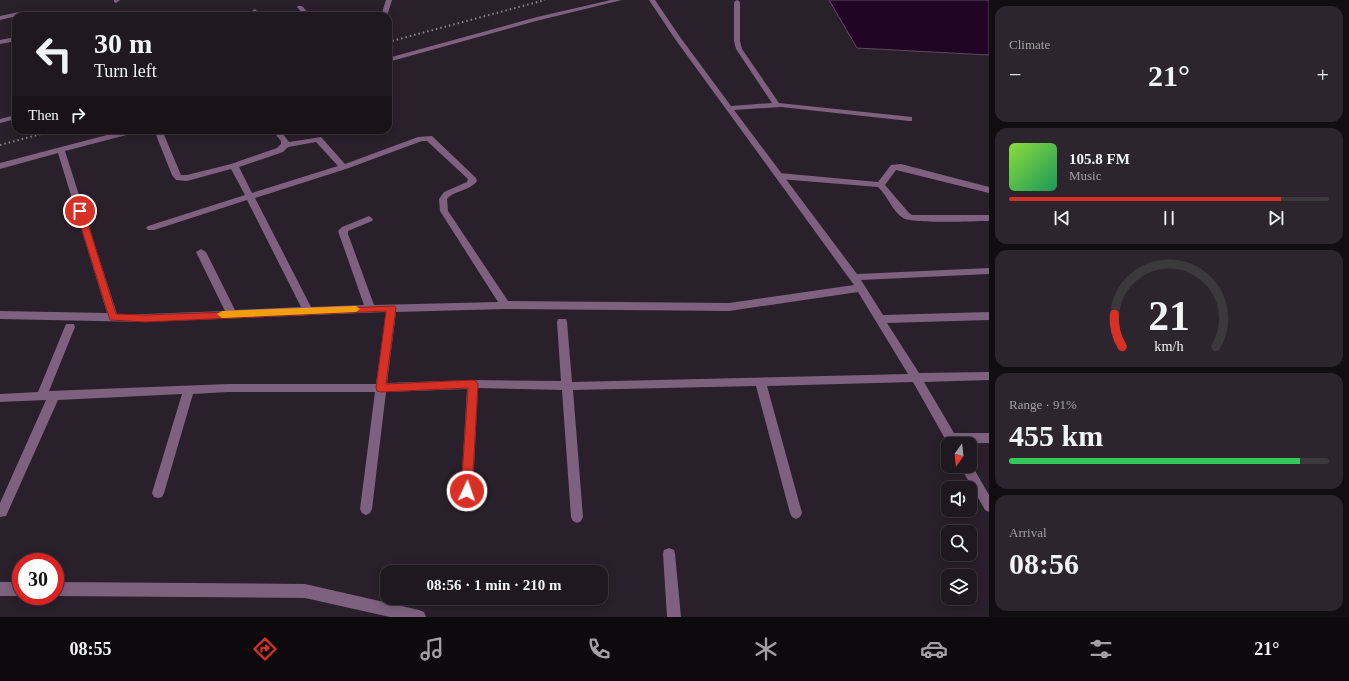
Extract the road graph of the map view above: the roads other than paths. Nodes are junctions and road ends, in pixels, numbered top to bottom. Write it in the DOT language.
graph roads {
  1 [pos="389,0"];
  2 [pos="619,0"];
  3 [pos="652,0"];
  4 [pos="737,2"];
  5 [pos="300,7"];
  6 [pos="304,12"];
  7 [pos="385,12"];
  8 [pos="12,15"];
  9 [pos="0,18"];
  10 [pos="12,40"];
  11 [pos="0,42"];
  12 [pos="392,59"];
  13 [pos="777,105"];
  14 [pos="729,108"];
  15 [pos="12,118"];
  16 [pos="909,119"];
  17 [pos="0,121"];
  18 [pos="121,134"];
  19 [pos="160,134"];
  20 [pos="279,134"];
  21 [pos="285,144"];
  22 [pos="61,150"];
  23 [pos="0,166"];
  24 [pos="234,166"];
  25 [pos="343,167"];
  26 [pos="779,176"];
  27 [pos="880,185"];
  28 [pos="989,190"];
  29 [pos="250,197"];
  30 [pos="989,218"];
  31 [pos="369,219"];
  32 [pos="151,228"];
  33 [pos="201,252"];
  34 [pos="989,271"];
  35 [pos="854,277"];
  36 [pos="860,288"];
  37 [pos="505,305"];
  38 [pos="370,308"];
  39 [pos="391,308"];
  40 [pos="308,310"];
  41 [pos="232,314"];
  42 [pos="0,315"];
  43 [pos="989,316"];
  44 [pos="113,318"];
  45 [pos="880,319"];
  46 [pos="562,322"];
  47 [pos="70,327"];
  48 [pos="989,376"];
  49 [pos="916,378"];
  50 [pos="760,381"];
  51 [pos="473,384"];
  52 [pos="567,386"];
  53 [pos="381,388"];
  54 [pos="189,390"];
  55 [pos="54,396"];
  56 [pos="41,397"];
  57 [pos="0,398"];
  58 [pos="950,437"];
  59 [pos="989,438"];
  60 [pos="977,439"];
  61 [pos="970,473"];
  62 [pos="158,493"];
  63 [pos="987,499"];
  64 [pos="466,506"];
  65 [pos="366,509"];
  66 [pos="2,512"];
  67 [pos="796,513"];
  68 [pos="577,518"];
  69 [pos="670,554"];
  70 [pos="0,589"];
  71 [pos="12,589"];
  72 [pos="64,589"];
  73 [pos="419,617"];
  74 [pos="674,617"];
  1 -- 7 [label="street"];
  2 -- 12 [label="street"];
  3 -- 14 [label="street"];
  4 -- 13 [label="street"];
  5 -- 6 [label="street"];
  8 -- 9 [label="street"];
  10 -- 11 [label="street"];
  13 -- 14 [label="street"];
  13 -- 16 [label="street"];
  14 -- 26 [label="street"];
  15 -- 17 [label="street"];
  18 -- 22 [label="street"];
  19 -- 24 [label="street"];
  20 -- 21 [label="street"];
  21 -- 24 [label="street"];
  21 -- 25 [label="street"];
  22 -- 23 [label="street"];
  22 -- 44 [label="street"];
  24 -- 29 [label="street"];
  25 -- 29 [label="street"];
  25 -- 37 [label="street"];
  26 -- 27 [label="street"];
  26 -- 35 [label="street"];
  27 -- 28 [label="street"];
  27 -- 30 [label="street"];
  29 -- 32 [label="street"];
  29 -- 40 [label="street"];
  31 -- 38 [label="street"];
  33 -- 41 [label="street"];
  34 -- 35 [label="street"];
  35 -- 36 [label="street"];
  36 -- 37 [label="street"];
  36 -- 45 [label="street"];
  37 -- 39 [label="street"];
  38 -- 39 [label="street"];
  38 -- 40 [label="street"];
  39 -- 53 [label="street"];
  40 -- 41 [label="street"];
  41 -- 44 [label="street"];
  42 -- 44 [label="street"];
  43 -- 45 [label="street"];
  45 -- 49 [label="street"];
  46 -- 52 [label="street"];
  47 -- 56 [label="street"];
  48 -- 49 [label="street"];
  49 -- 50 [label="street"];
  49 -- 58 [label="street"];
  50 -- 52 [label="street"];
  50 -- 67 [label="street"];
  51 -- 52 [label="street"];
  51 -- 53 [label="street"];
  51 -- 64 [label="street"];
  52 -- 68 [label="street"];
  53 -- 54 [label="street"];
  53 -- 65 [label="street"];
  54 -- 55 [label="street"];
  54 -- 62 [label="street"];
  55 -- 56 [label="street"];
  55 -- 66 [label="street"];
  56 -- 57 [label="street"];
  59 -- 60 [label="street"];
  61 -- 63 [label="street"];
  69 -- 74 [label="street"];
  70 -- 71 [label="street"];
  72 -- 73 [label="street"];
}
